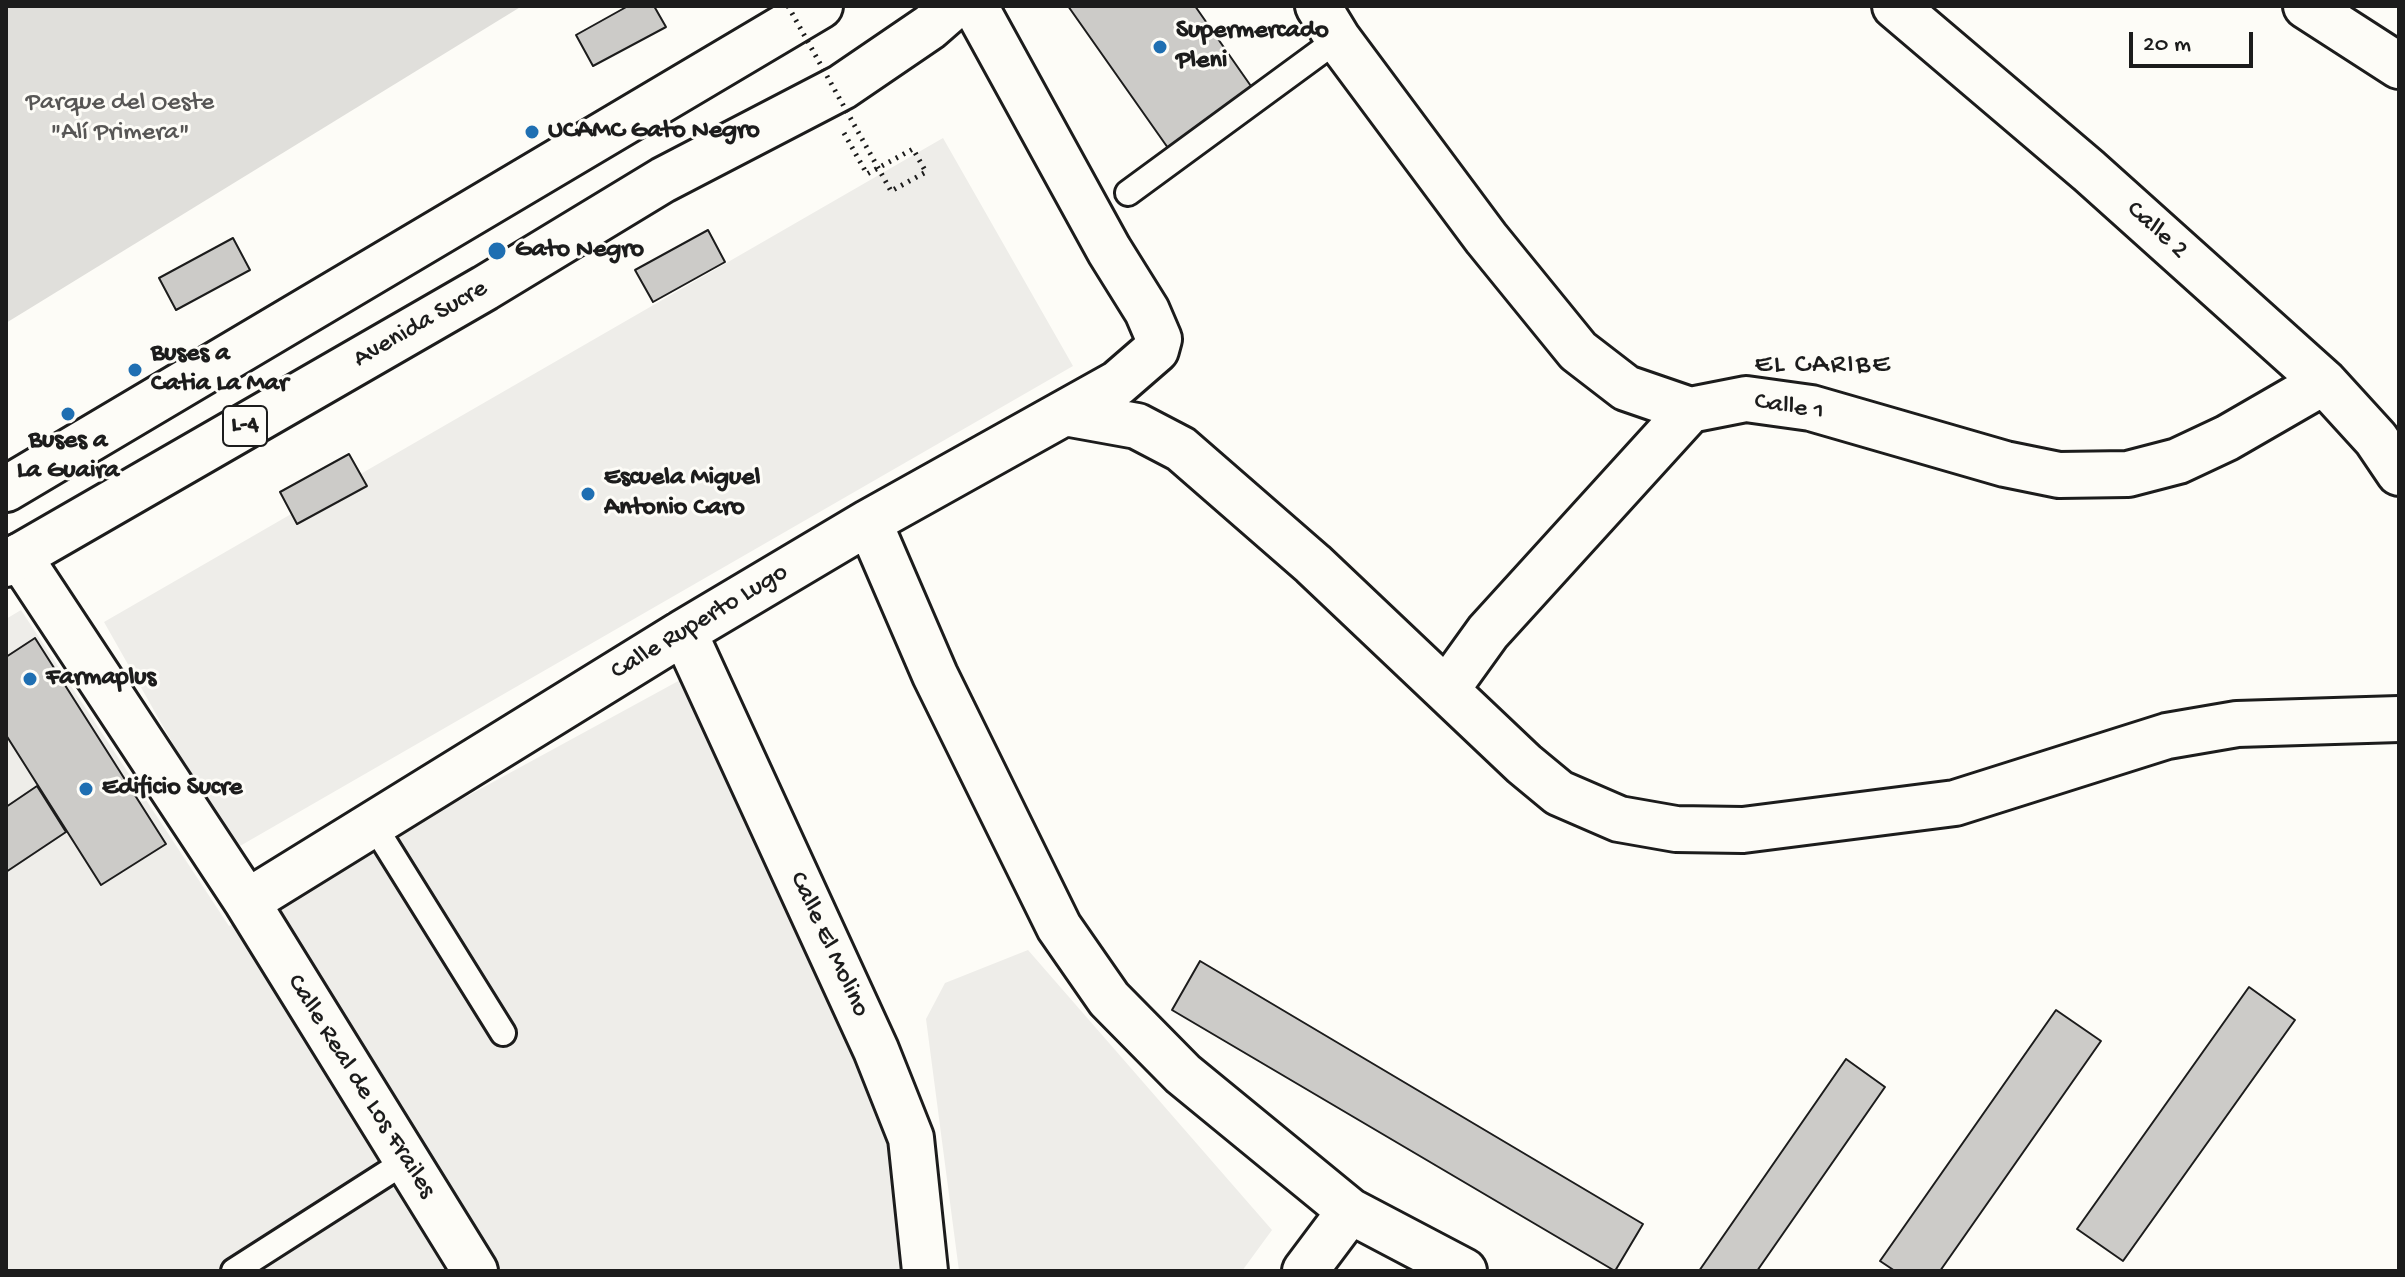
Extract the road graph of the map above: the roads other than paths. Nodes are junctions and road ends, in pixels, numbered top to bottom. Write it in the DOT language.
graph roads {
  1 [pos="820,6"];
  2 [pos="954,6"];
  3 [pos="975,6"];
  4 [pos="1895,6"];
  5 [pos="2306,6"];
  6 [pos="1328,22"];
  7 [pos="2399,66"];
  8 [pos="1128,193"];
  9 [pos="2324,382"];
  10 [pos="1690,410"];
  11 [pos="1065,413"];
  12 [pos="2399,473"];
  13 [pos="6,489"];
  14 [pos="869,522"];
  15 [pos="13,560"];
  16 [pos="684,632"];
  17 [pos="1447,689"];
  18 [pos="2399,719"];
  19 [pos="373,824"];
  20 [pos="247,902"];
  21 [pos="503,1033"];
  22 [pos="406,1161"];
  23 [pos="1350,1211"];
  24 [pos="234,1271"];
  25 [pos="475,1271"];
  26 [pos="925,1271"];
  27 [pos="1305,1271"];
  28 [pos="1464,1271"];
  1 -- 13 [label="street"];
  2 -- 15 [label="street, Avenida Sucre / L-4"];
  3 -- 11 [label="street, Calle Ruperto Lugo"];
  4 -- 9 [label="street, Calle 2"];
  5 -- 7 [label="street"];
  6 -- 8 [label="lane"];
  6 -- 10 [label="street"];
  9 -- 10 [label="street, Calle 1"];
  9 -- 12 [label="street, Calle 2"];
  10 -- 17 [label="street"];
  11 -- 14 [label="street, Calle Ruperto Lugo"];
  11 -- 17 [label="street"];
  14 -- 16 [label="street, Calle Ruperto Lugo"];
  14 -- 23 [label="street"];
  15 -- 20 [label="street, Calle Real de Los Frailes"];
  16 -- 19 [label="street, Calle Ruperto Lugo"];
  16 -- 26 [label="street, Calle El Molino"];
  17 -- 18 [label="street"];
  19 -- 20 [label="street, Calle Ruperto Lugo"];
  19 -- 21 [label="lane"];
  20 -- 22 [label="street, Calle Real de Los Frailes"];
  22 -- 24 [label="lane"];
  22 -- 25 [label="street, Calle Real de Los Frailes"];
  23 -- 27 [label="street"];
  23 -- 28 [label="street"];
}
